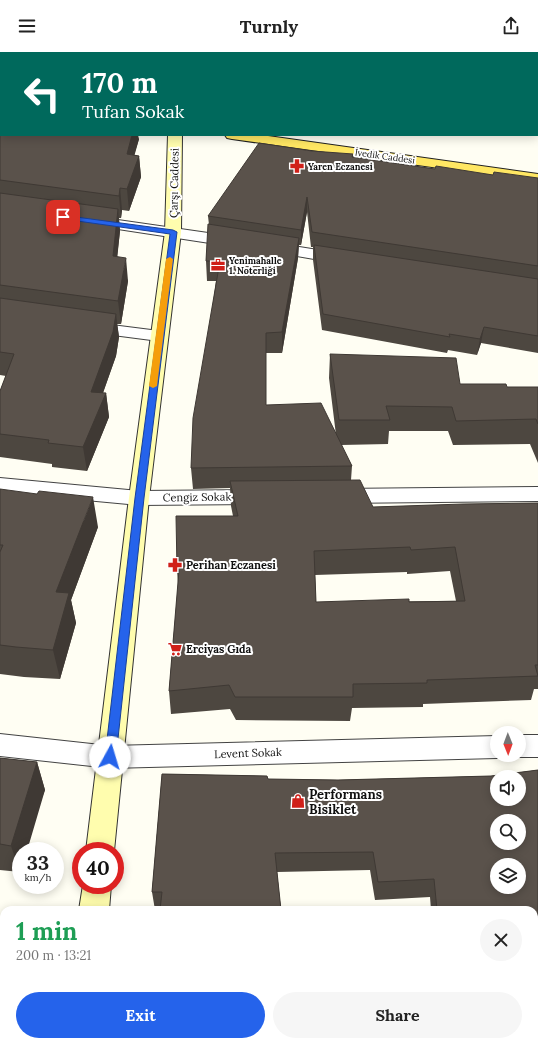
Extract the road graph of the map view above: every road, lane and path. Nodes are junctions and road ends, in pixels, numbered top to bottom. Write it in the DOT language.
graph roads {
  1 [pos="175,136"];
  2 [pos="239,136"];
  3 [pos="538,178"];
  4 [pos="79,219"];
  5 [pos="173,232"];
  6 [pos="362,262"];
  7 [pos="72,325"];
  8 [pos="160,336"];
  9 [pos="0,485"];
  10 [pos="538,494"];
  11 [pos="283,496"];
  12 [pos="315,496"];
  13 [pos="139,498"];
  14 [pos="0,745"];
  15 [pos="526,746"];
  16 [pos="538,746"];
  17 [pos="490,747"];
  18 [pos="110,757"];
  19 [pos="101,842"];
  20 [pos="95,894"];
  21 [pos="94,906"];
  1 -- 5 [label="street, Çarşı Caddesi"];
  2 -- 3 [label="main road, İvedik Caddesi"];
  4 -- 5 [label="street"];
  5 -- 6 [label="street"];
  5 -- 8 [label="street, Çarşı Caddesi"];
  7 -- 8 [label="street"];
  8 -- 13 [label="street, Çarşı Caddesi"];
  9 -- 13 [label="street, Cengiz Sokak"];
  10 -- 12 [label="street"];
  11 -- 13 [label="street, Cengiz Sokak"];
  13 -- 18 [label="street, Çarşı Caddesi"];
  14 -- 18 [label="street, Levent Sokak"];
  15 -- 16 [label="street"];
  17 -- 18 [label="street, Levent Sokak"];
  18 -- 19 [label="street, Çarşı Caddesi"];
  20 -- 21 [label="street"];
}
